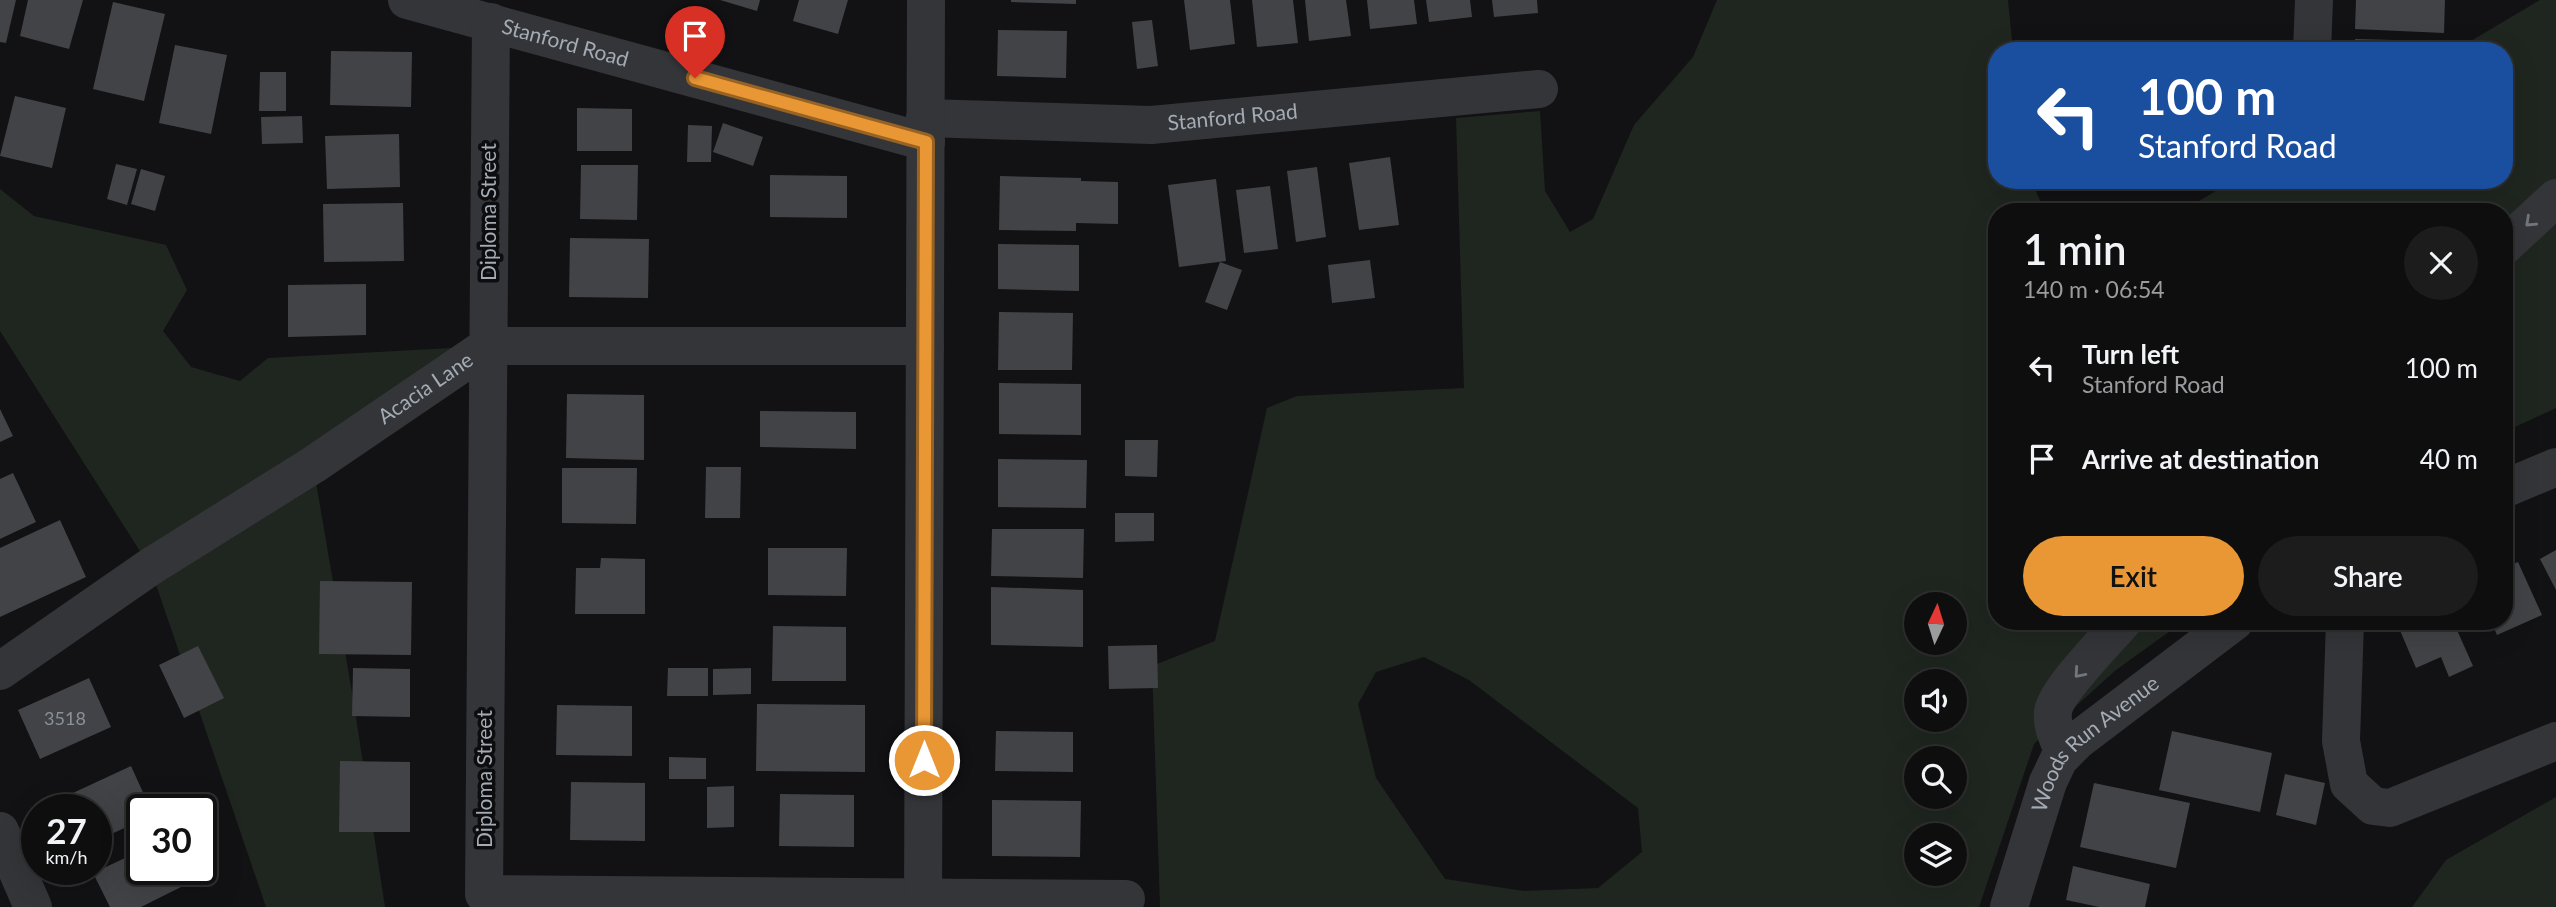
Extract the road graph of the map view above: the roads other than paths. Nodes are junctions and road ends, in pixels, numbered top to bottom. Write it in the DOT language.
graph roads {
  1 [pos="407,0"];
  2 [pos="926,0"];
  3 [pos="2314,0"];
  4 [pos="491,22"];
  5 [pos="2312,42"];
  6 [pos="1539,89"];
  7 [pos="925,130"];
  8 [pos="2556,198"];
  9 [pos="2513,238"];
  10 [pos="488,346"];
  11 [pos="925,346"];
  12 [pos="2556,467"];
  13 [pos="2513,485"];
  14 [pos="2115,630"];
  15 [pos="2223,630"];
  16 [pos="2345,630"];
  17 [pos="0,671"];
  18 [pos="2556,741"];
  19 [pos="2064,754"];
  20 [pos="0,831"];
  21 [pos="1126,899"];
  22 [pos="923,902"];
  23 [pos="33,907"];
  24 [pos="2009,907"];
  1 -- 4 [label="street, Stanford Road"];
  2 -- 7 [label="street"];
  3 -- 5 [label="street"];
  4 -- 7 [label="street, Stanford Road"];
  4 -- 10 [label="street, Diploma Street"];
  6 -- 7 [label="street, Stanford Road"];
  7 -- 11 [label="street"];
  8 -- 9 [label="street, one-way"];
  10 -- 11 [label="street, Acacia Lane"];
  10 -- 17 [label="street, Acacia Lane"];
  10 -- 22 [label="street, Diploma Street"];
  11 -- 22 [label="street"];
  12 -- 13 [label="street"];
  14 -- 19 [label="street, one-way"];
  15 -- 19 [label="street, Woods Run Avenue"];
  16 -- 18 [label="street"];
  19 -- 24 [label="street, Woods Run Avenue"];
  20 -- 23 [label="street"];
  21 -- 22 [label="street, Diploma Street"];
}
